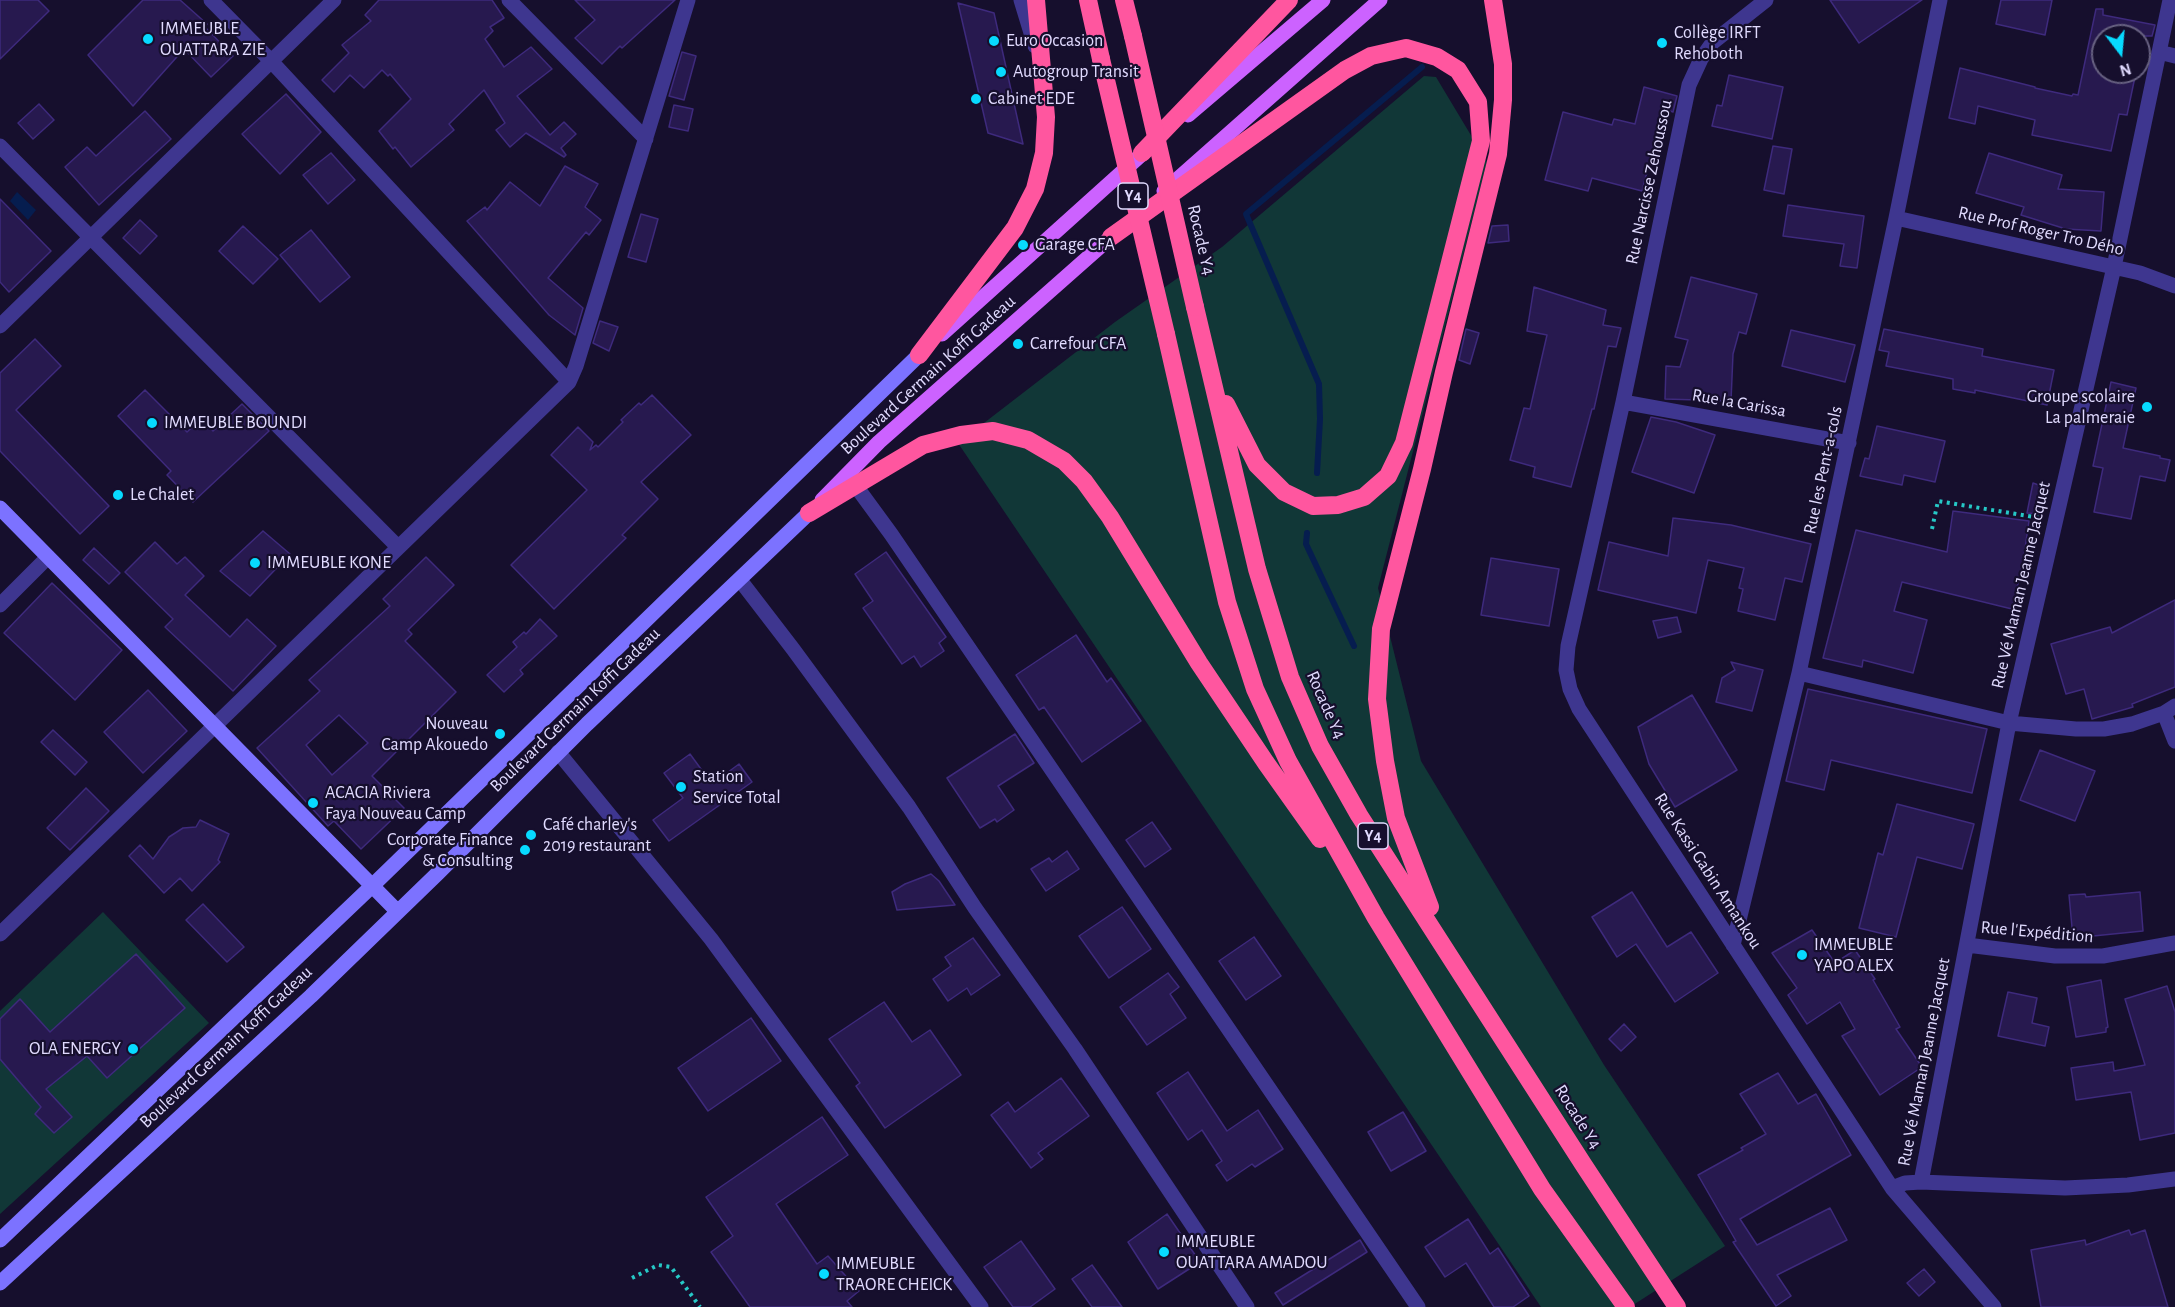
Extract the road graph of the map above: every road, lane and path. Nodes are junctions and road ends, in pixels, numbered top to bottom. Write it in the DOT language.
graph roads {
  1 [pos="211,0"];
  2 [pos="334,0"];
  3 [pos="509,0"];
  4 [pos="688,0"];
  5 [pos="1021,0"];
  6 [pos="1036,0"];
  7 [pos="1088,0"];
  8 [pos="1124,0"];
  9 [pos="1289,0"];
  10 [pos="1323,0"];
  11 [pos="1380,0"];
  12 [pos="1493,0"];
  13 [pos="1766,0"];
  14 [pos="1940,0"];
  15 [pos="2170,0"];
  16 [pos="2158,52"];
  17 [pos="2175,56"];
  18 [pos="271,61"];
  19 [pos="1042,70"];
  20 [pos="646,139"];
  21 [pos="0,146"];
  22 [pos="1142,153"];
  23 [pos="1896,218"];
  24 [pos="1111,237"];
  25 [pos="90,238"];
  26 [pos="2114,267"];
  27 [pos="2175,286"];
  28 [pos="0,326"];
  29 [pos="919,355"];
  30 [pos="1208,362"];
  31 [pos="569,382"];
  32 [pos="1623,402"];
  33 [pos="1849,442"];
  34 [pos="852,480"];
  35 [pos="0,508"];
  36 [pos="809,513"];
  37 [pos="2042,514"];
  38 [pos="1932,529"];
  39 [pos="398,547"];
  40 [pos="48,557"];
  41 [pos="740,580"];
  42 [pos="0,605"];
  43 [pos="1799,673"];
  44 [pos="2170,710"];
  45 [pos="2009,723"];
  46 [pos="214,726"];
  47 [pos="2175,741"];
  48 [pos="558,752"];
  49 [pos="372,886"];
  50 [pos="397,911"];
  51 [pos="1376,918"];
  52 [pos="0,934"];
  53 [pos="2175,943"];
  54 [pos="1733,945"];
  55 [pos="1967,945"];
  56 [pos="1465,979"];
  57 [pos="2175,1179"];
  58 [pos="1921,1182"];
  59 [pos="1892,1188"];
  60 [pos="0,1240"];
  61 [pos="632,1278"];
  62 [pos="0,1283"];
  63 [pos="700,1307"];
  64 [pos="981,1307"];
  65 [pos="1247,1307"];
  66 [pos="1418,1307"];
  67 [pos="1626,1307"];
  68 [pos="1677,1307"];
  69 [pos="1994,1307"];
  1 -- 18 [label="street"];
  2 -- 18 [label="street"];
  3 -- 20 [label="street"];
  4 -- 20 [label="street"];
  5 -- 19 [label="street"];
  6 -- 19 [label="highway"];
  7 -- 51 [label="highway, Y4, bridge"];
  8 -- 30 [label="highway, Rocade Y4 / Y4, bridge"];
  9 -- 22 [label="highway"];
  10 -- 22 [label="main road"];
  11 -- 24 [label="main road"];
  12 -- 56 [label="highway"];
  13 -- 32 [label="street, Rue Narcisse Zehoussou"];
  14 -- 23 [label="street, Rue les Pent-a-cols"];
  15 -- 16 [label="street, Rue Vé Maman Jeanne Jacquet"];
  16 -- 17 [label="street"];
  16 -- 26 [label="street, Rue Vé Maman Jeanne Jacquet"];
  18 -- 25 [label="street"];
  18 -- 31 [label="street"];
  19 -- 29 [label="highway"];
  20 -- 31 [label="street"];
  21 -- 25 [label="street"];
  22 -- 29 [label="main road, Boulevard Germain Koffi Gadeau"];
  23 -- 26 [label="street, Rue Prof Roger Tro Dého"];
  23 -- 33 [label="street, Rue les Pent-a-cols"];
  24 -- 30 [label="highway"];
  24 -- 34 [label="main road, Boulevard Germain Koffi Gadeau"];
  25 -- 28 [label="street"];
  25 -- 39 [label="street"];
  26 -- 27 [label="street, Rue Prof Roger Tro Dého"];
  26 -- 45 [label="street, Rue Vé Maman Jeanne Jacquet"];
  29 -- 49 [label="main road, Boulevard Germain Koffi Gadeau"];
  30 -- 56 [label="highway, Rocade Y4 / Y4"];
  31 -- 39 [label="street"];
  32 -- 33 [label="street, Rue la Carissa"];
  32 -- 54 [label="street, Rue Kassi Gabin Amankou"];
  33 -- 43 [label="street, Rue les Pent-a-cols"];
  34 -- 36 [label="highway"];
  34 -- 51 [label="highway"];
  34 -- 66 [label="street"];
  35 -- 40 [label="main road"];
  36 -- 41 [label="main road, Boulevard Germain Koffi Gadeau"];
  37 -- 38 [label="path"];
  39 -- 46 [label="street"];
  40 -- 42 [label="street"];
  40 -- 46 [label="main road"];
  41 -- 48 [label="main road, Boulevard Germain Koffi Gadeau"];
  41 -- 65 [label="street"];
  43 -- 45 [label="street"];
  43 -- 54 [label="street, Rue les Pent-a-cols"];
  44 -- 45 [label="street"];
  44 -- 47 [label="street"];
  45 -- 55 [label="street, Rue Vé Maman Jeanne Jacquet"];
  46 -- 49 [label="main road"];
  46 -- 52 [label="street"];
  48 -- 50 [label="main road, Boulevard Germain Koffi Gadeau"];
  48 -- 64 [label="street"];
  49 -- 50 [label="main road"];
  49 -- 60 [label="main road, Boulevard Germain Koffi Gadeau"];
  50 -- 62 [label="main road, Boulevard Germain Koffi Gadeau"];
  51 -- 67 [label="highway, Y4"];
  53 -- 55 [label="street, Rue l'Expédition"];
  54 -- 59 [label="street, Rue Kassi Gabin Amankou"];
  55 -- 58 [label="street, Rue Vé Maman Jeanne Jacquet"];
  56 -- 68 [label="highway, Rocade Y4 / Y4"];
  57 -- 58 [label="street"];
  58 -- 59 [label="street"];
  59 -- 69 [label="street, Rue Kassi Gabin Amankou"];
  61 -- 63 [label="path"];
}
